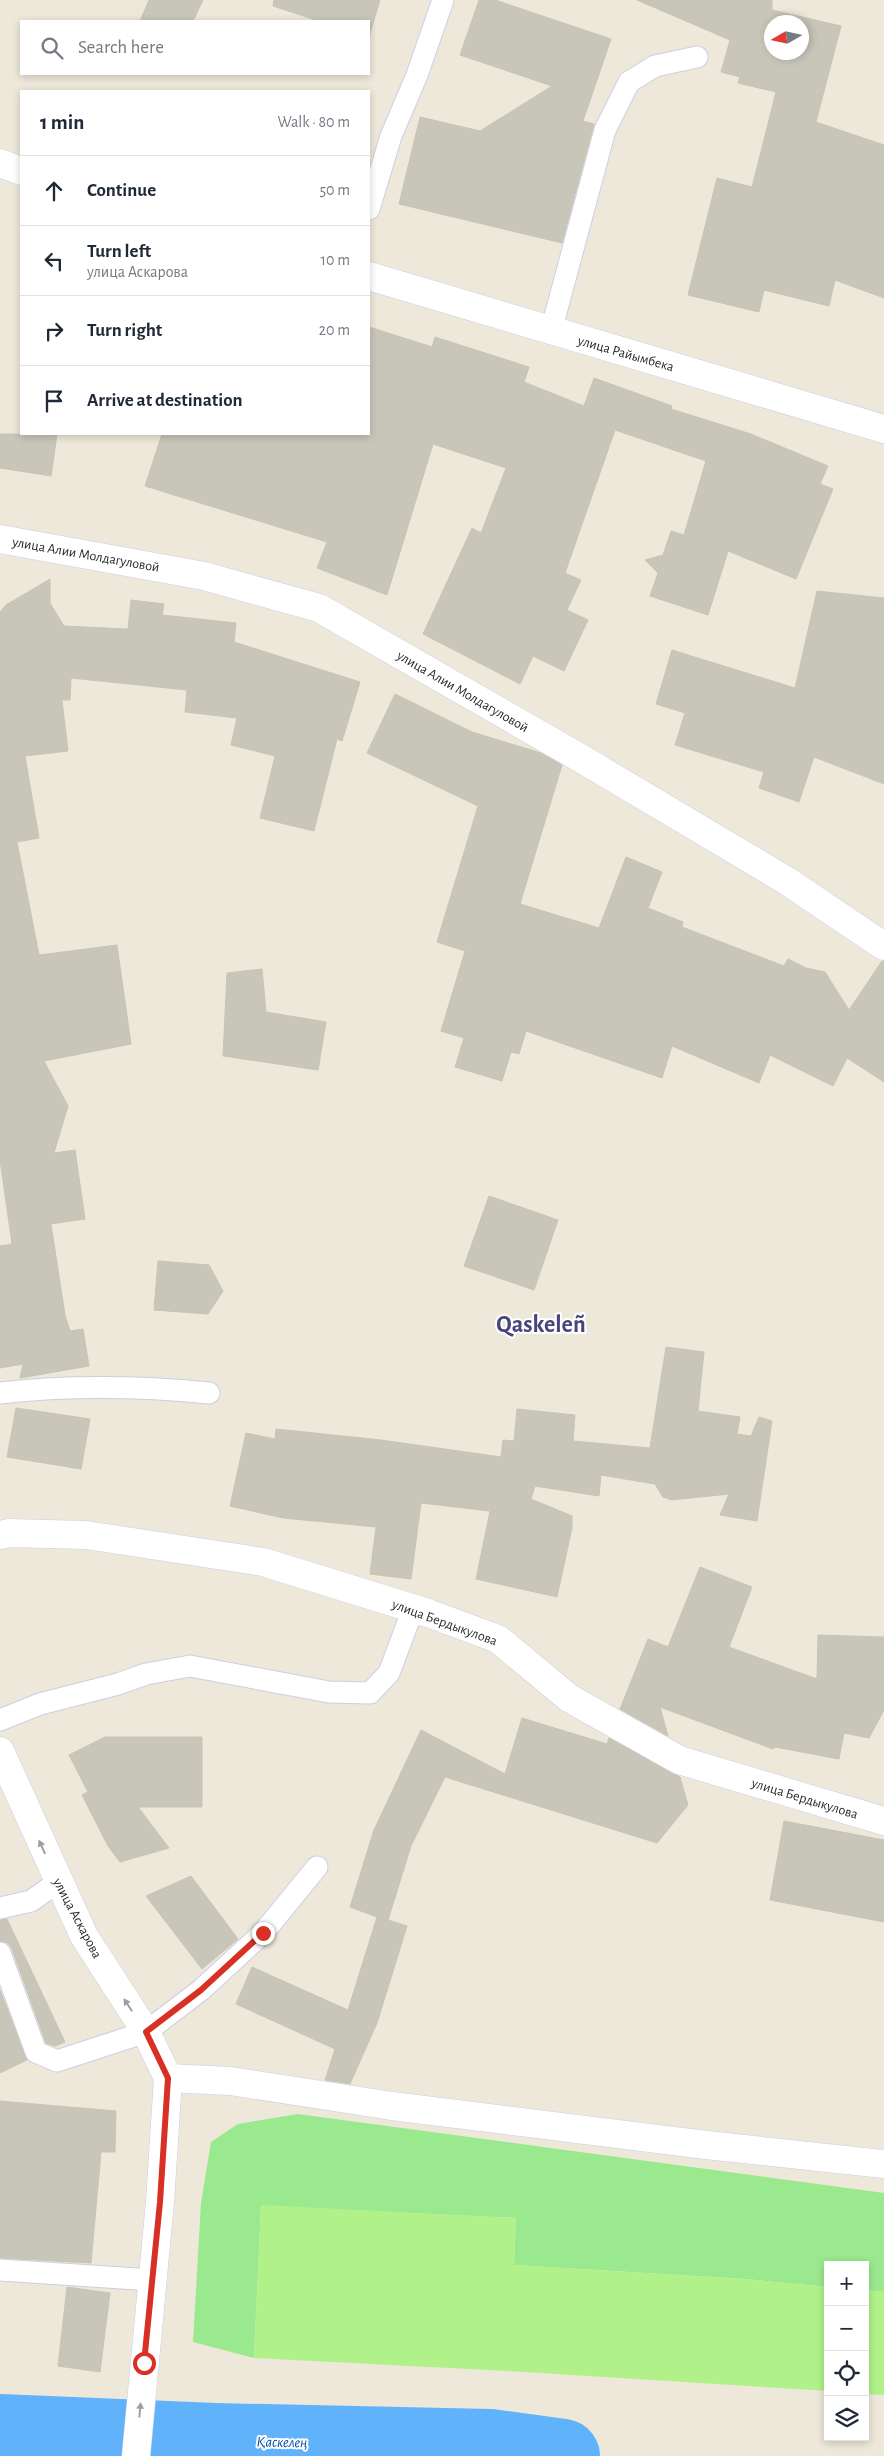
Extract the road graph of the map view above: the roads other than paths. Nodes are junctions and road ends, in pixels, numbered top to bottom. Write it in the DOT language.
graph roads {
  1 [pos="443,0"];
  2 [pos="697,57"];
  3 [pos="0,163"];
  4 [pos="20,171"];
  5 [pos="370,206"];
  6 [pos="370,276"];
  7 [pos="551,331"];
  8 [pos="884,429"];
  9 [pos="0,539"];
  10 [pos="884,946"];
  11 [pos="0,1393"];
  12 [pos="209,1393"];
  13 [pos="0,1536"];
  14 [pos="413,1609"];
  15 [pos="0,1720"];
  16 [pos="0,1751"];
  17 [pos="879,1814"];
  18 [pos="317,1867"];
  19 [pos="58,1882"];
  20 [pos="0,1908"];
  21 [pos="0,1953"];
  22 [pos="146,2032"];
  23 [pos="168,2078"];
  24 [pos="884,2164"];
  25 [pos="0,2270"];
  26 [pos="152,2280"];
  27 [pos="136,2456"];
  1 -- 5 [label="lane"];
  2 -- 7 [label="lane"];
  3 -- 4 [label="street"];
  6 -- 7 [label="street, улица Райымбека"];
  7 -- 8 [label="street, улица Райымбека"];
  9 -- 10 [label="street, улица Алии Молдагуловой"];
  11 -- 12 [label="lane"];
  13 -- 14 [label="street, улица Бердыкулова"];
  14 -- 15 [label="lane"];
  14 -- 17 [label="street, улица Бердыкулова"];
  19 -- 16 [label="street, улица Аскарова, one-way"];
  18 -- 22 [label="lane"];
  19 -- 20 [label="lane"];
  22 -- 19 [label="street, улица Аскарова, one-way"];
  21 -- 22 [label="lane"];
  22 -- 23 [label="street, улица Аскарова"];
  23 -- 24 [label="street"];
  23 -- 26 [label="street"];
  25 -- 26 [label="lane"];
  27 -- 26 [label="street, one-way"];
}
